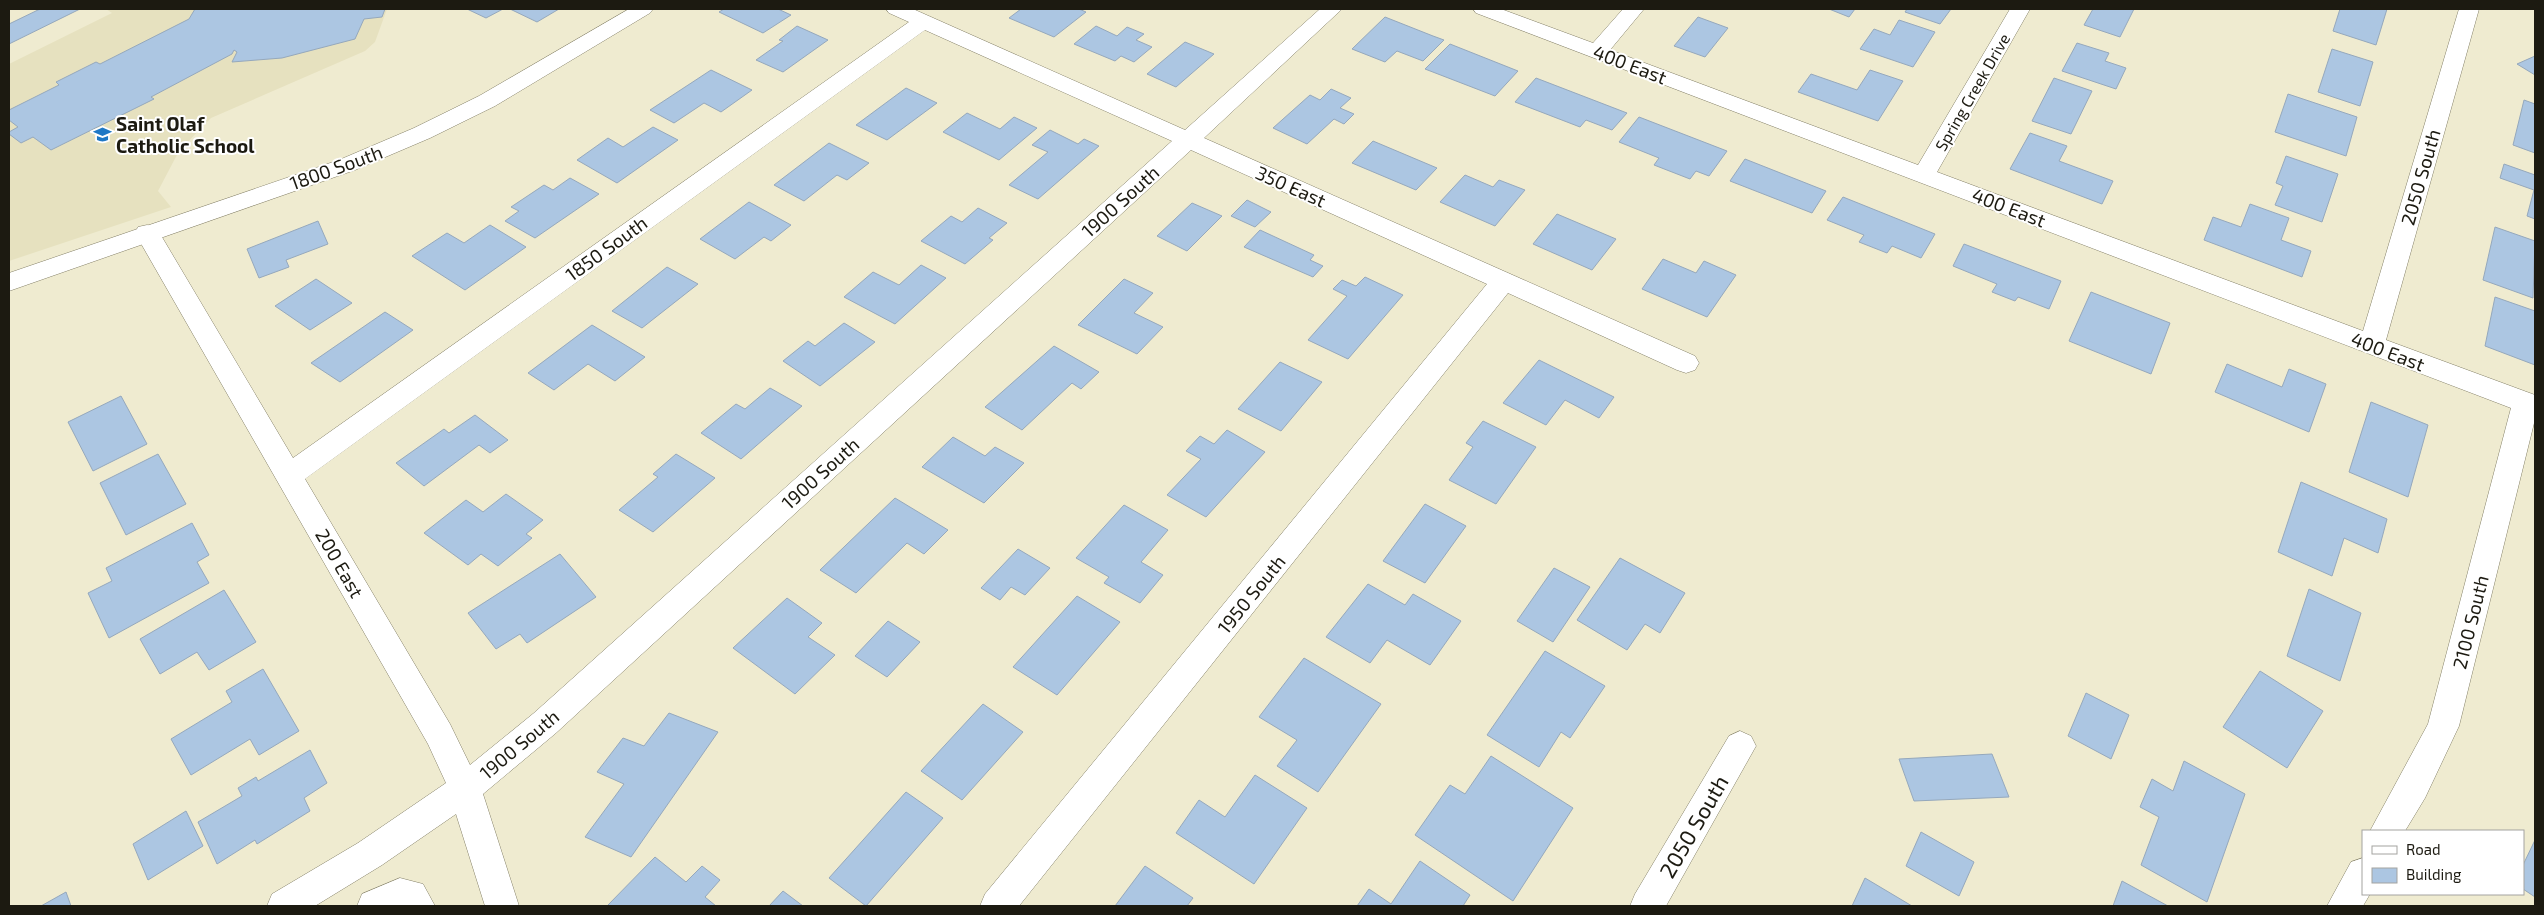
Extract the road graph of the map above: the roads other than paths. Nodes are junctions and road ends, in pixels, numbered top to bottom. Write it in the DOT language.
graph roads {
  1 [pos="643,9"];
  2 [pos="896,9"];
  3 [pos="1332,9"];
  4 [pos="1483,9"];
  5 [pos="1634,9"];
  6 [pos="2020,9"];
  7 [pos="2469,9"];
  8 [pos="924,21"];
  9 [pos="1596,52"];
  10 [pos="1188,140"];
  11 [pos="1924,175"];
  12 [pos="148,233"];
  13 [pos="9,282"];
  14 [pos="1504,282"];
  15 [pos="2372,345"];
  16 [pos="1686,363"];
  17 [pos="2530,404"];
  18 [pos="288,476"];
  19 [pos="1740,746"];
  20 [pos="465,789"];
  21 [pos="2389,830"];
  22 [pos="2362,876"];
  23 [pos="284,906"];
  24 [pos="374,906"];
  25 [pos="418,906"];
  26 [pos="502,906"];
  27 [pos="997,906"];
  28 [pos="1647,906"];
  29 [pos="2344,906"];
  1 -- 12 [label="street, 1800 South"];
  2 -- 8 [label="street, 350 East"];
  3 -- 10 [label="street, 1900 South"];
  4 -- 9 [label="street, 400 East"];
  5 -- 9 [label="street"];
  6 -- 11 [label="street, Spring Creek Drive"];
  7 -- 15 [label="street, 2050 South"];
  8 -- 10 [label="street, 350 East"];
  8 -- 18 [label="street, 1850 South"];
  9 -- 11 [label="street, 400 East"];
  10 -- 14 [label="street, 350 East"];
  10 -- 20 [label="street, 1900 South"];
  11 -- 15 [label="street, 400 East"];
  12 -- 13 [label="street, 1800 South"];
  12 -- 18 [label="street, 200 East"];
  14 -- 16 [label="street, 350 East"];
  14 -- 27 [label="street, 1950 South"];
  15 -- 17 [label="street, 400 East"];
  17 -- 21 [label="street, 2100 South"];
  18 -- 20 [label="street, 200 East"];
  19 -- 28 [label="street, 2050 South"];
  20 -- 23 [label="street, 1900 South"];
  20 -- 26 [label="street, 200 East"];
  22 -- 29 [label="street"];
  24 -- 25 [label="street"];
}
